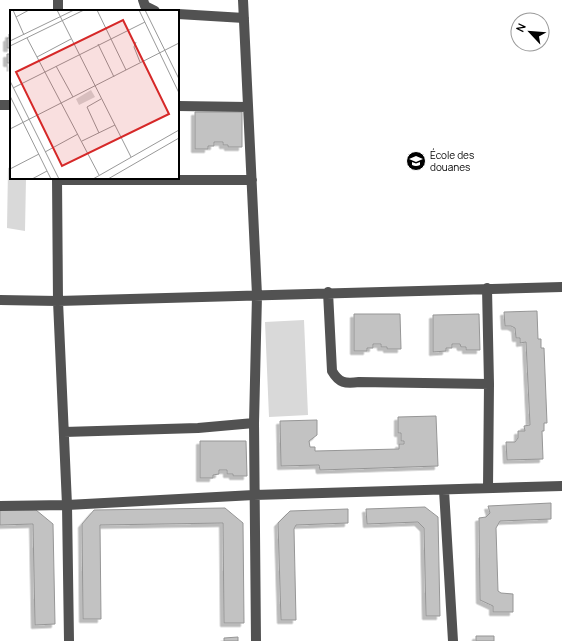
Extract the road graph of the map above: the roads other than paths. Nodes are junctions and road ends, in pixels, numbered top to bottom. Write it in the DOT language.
graph roads {
  1 [pos="143,0"];
  2 [pos="243,0"];
  3 [pos="153,10"];
  4 [pos="179,14"];
  5 [pos="244,18"];
  6 [pos="179,106"];
  7 [pos="248,107"];
  8 [pos="57,179"];
  9 [pos="252,180"];
  10 [pos="562,287"];
  11 [pos="487,288"];
  12 [pos="328,292"];
  13 [pos="257,295"];
  14 [pos="0,300"];
  15 [pos="58,301"];
  16 [pos="489,384"];
  17 [pos="254,423"];
  18 [pos="64,432"];
  19 [pos="562,486"];
  20 [pos="488,488"];
  21 [pos="444,490"];
  22 [pos="254,495"];
  23 [pos="67,505"];
  24 [pos="0,506"];
  25 [pos="69,641"];
  26 [pos="256,641"];
  27 [pos="453,641"];
  1 -- 3 [label="street"];
  2 -- 5 [label="street"];
  4 -- 5 [label="street"];
  5 -- 7 [label="street"];
  6 -- 7 [label="street"];
  7 -- 9 [label="street"];
  8 -- 9 [label="street"];
  8 -- 15 [label="street"];
  9 -- 13 [label="street"];
  10 -- 11 [label="street"];
  11 -- 12 [label="street"];
  11 -- 16 [label="street"];
  12 -- 13 [label="street"];
  12 -- 16 [label="street"];
  13 -- 15 [label="street"];
  13 -- 17 [label="street"];
  14 -- 15 [label="street"];
  15 -- 18 [label="street"];
  16 -- 20 [label="street"];
  17 -- 18 [label="street"];
  17 -- 22 [label="street"];
  18 -- 23 [label="street"];
  19 -- 20 [label="street"];
  20 -- 21 [label="street"];
  21 -- 22 [label="street"];
  21 -- 27 [label="street"];
  22 -- 23 [label="street"];
  22 -- 26 [label="street"];
  23 -- 24 [label="street"];
  23 -- 25 [label="street"];
}
